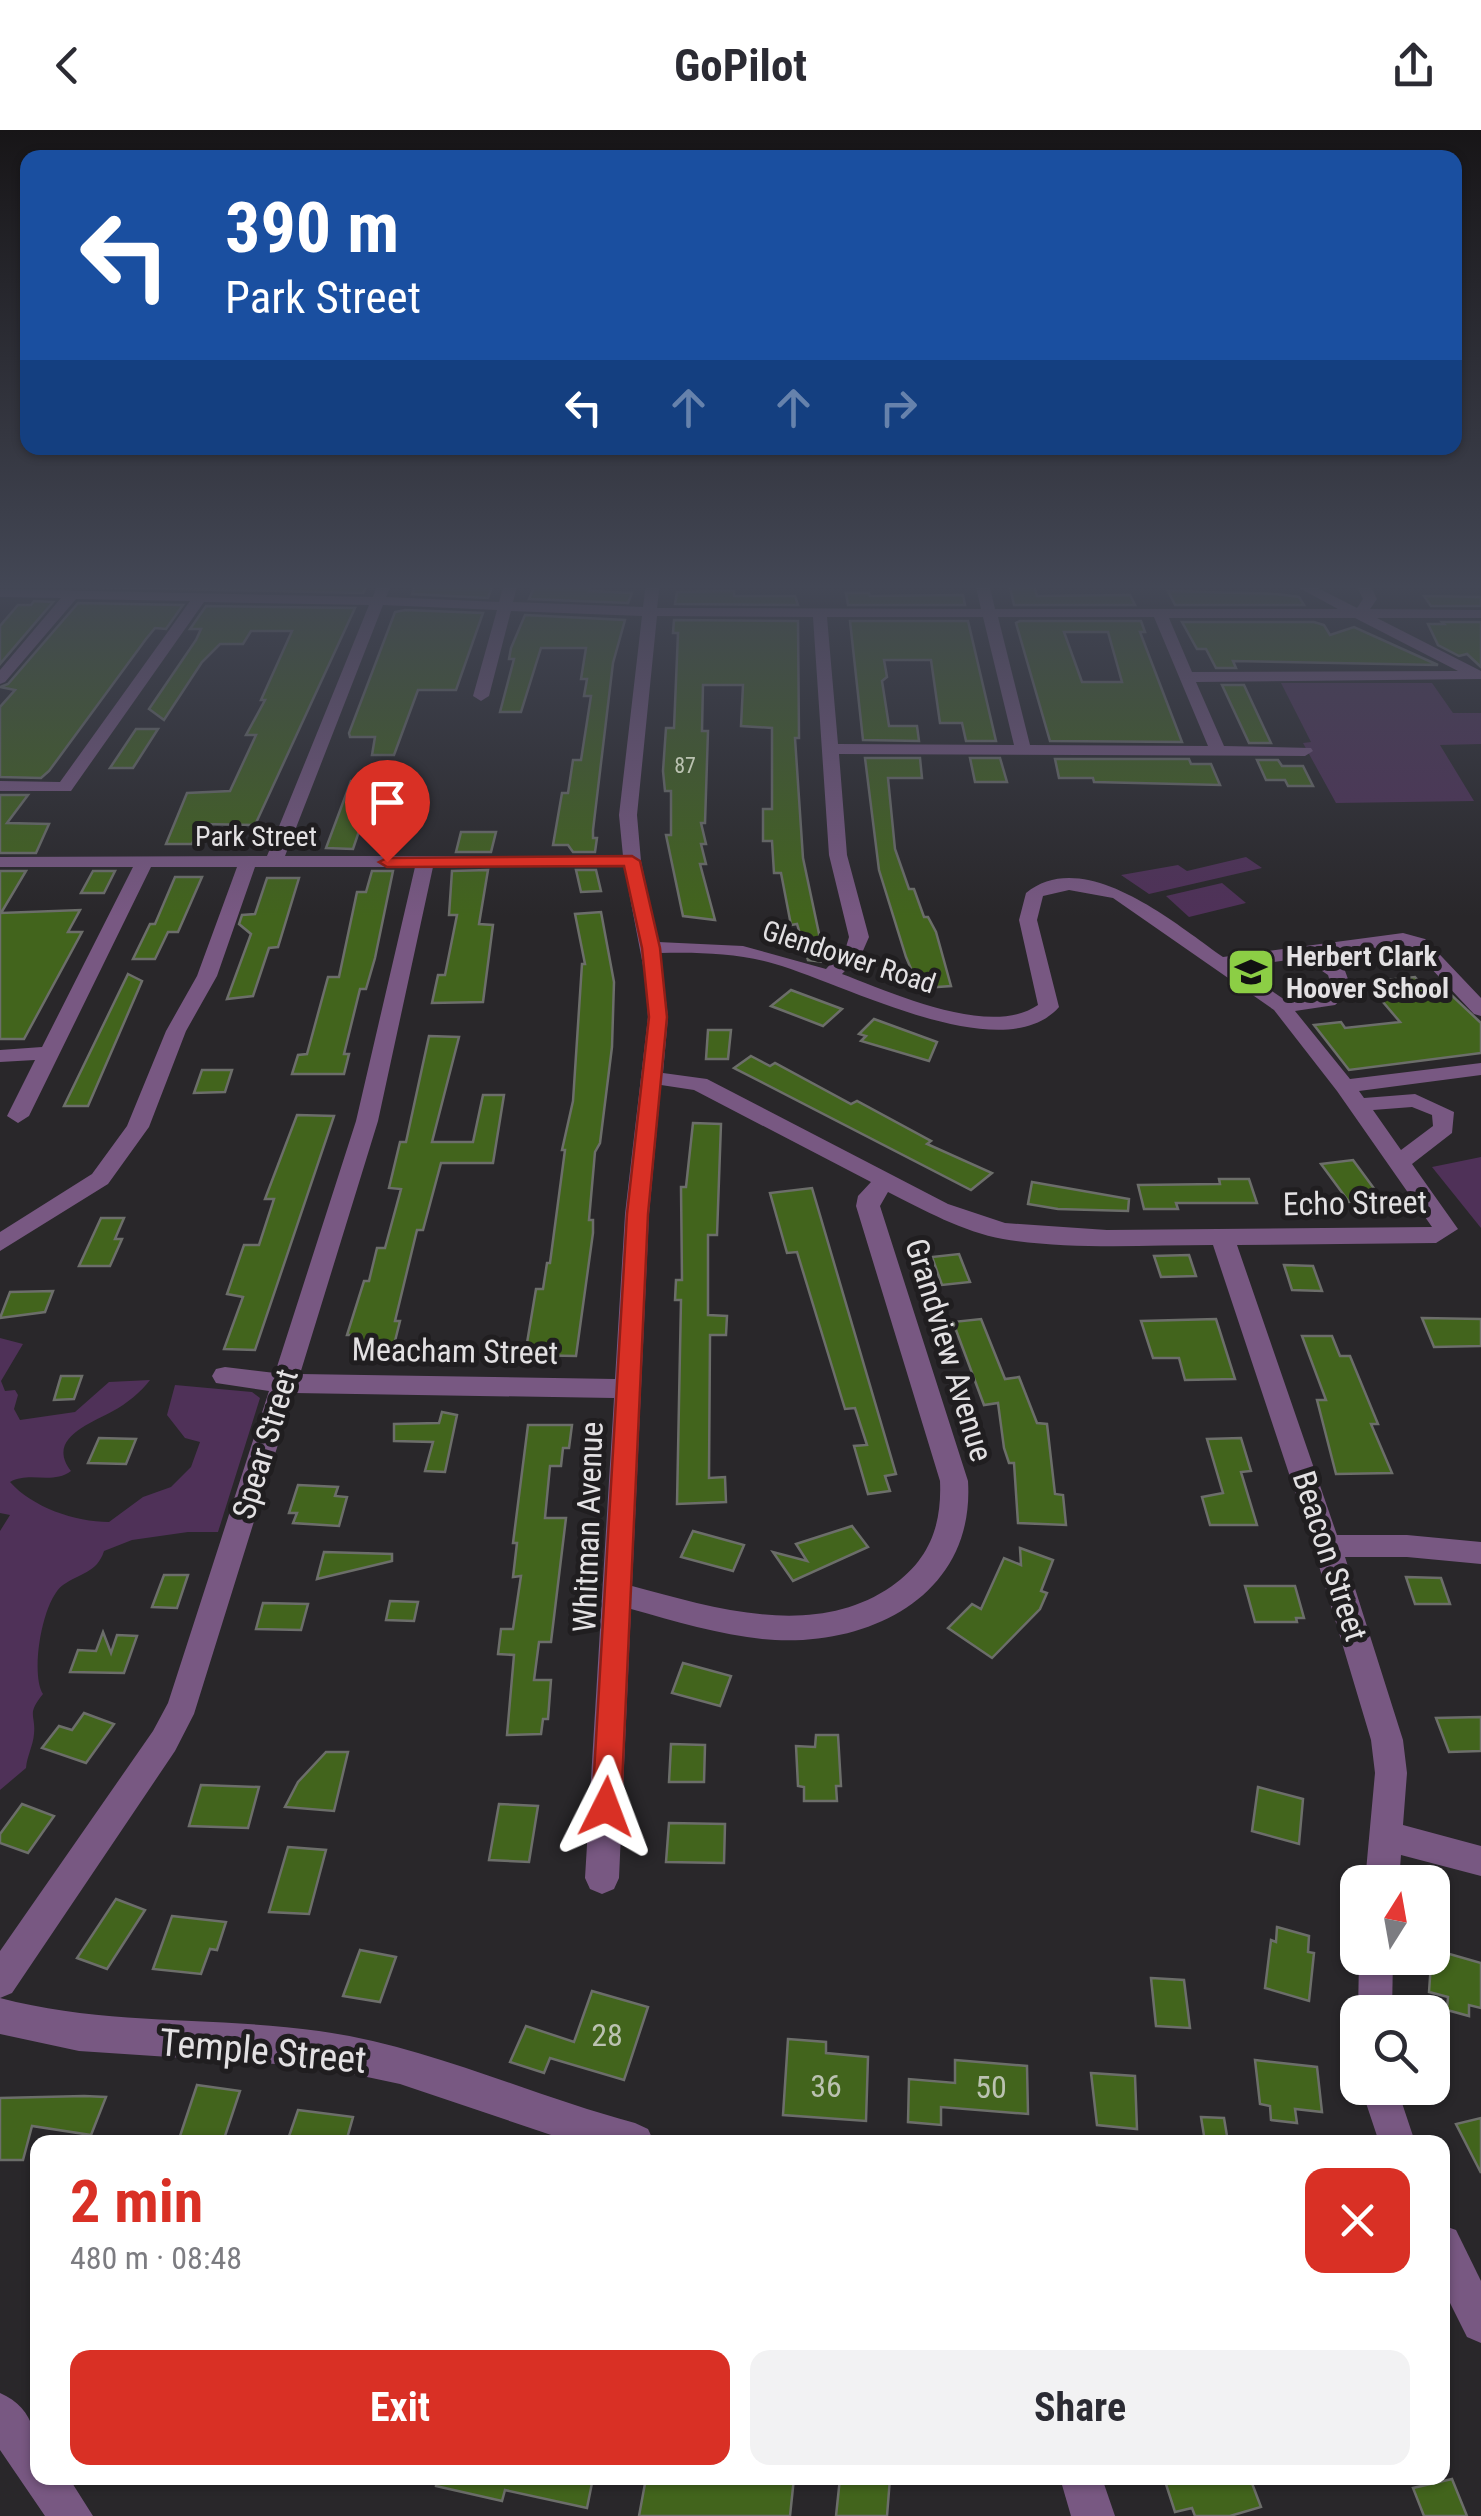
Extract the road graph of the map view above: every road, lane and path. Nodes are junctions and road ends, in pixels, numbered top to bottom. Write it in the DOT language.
graph roads {
  1 [pos="131,694"];
  2 [pos="340,694"];
  3 [pos="641,694"];
  4 [pos="826,694"];
  5 [pos="1010,694"];
  6 [pos="1194,694"];
  7 [pos="830,749"];
  8 [pos="1024,750"];
  9 [pos="1218,750"];
  10 [pos="1305,751"];
  11 [pos="0,786"];
  12 [pos="632,861"];
  13 [pos="0,862"];
  14 [pos="426,862"];
  15 [pos="144,863"];
  16 [pos="247,864"];
  17 [pos="272,864"];
  18 [pos="651,948"];
  19 [pos="1306,951"];
  20 [pos="1222,963"];
  21 [pos="831,974"];
  22 [pos="1281,1006"];
  23 [pos="1481,1010"];
  24 [pos="1027,1021"];
  25 [pos="49,1053"];
  26 [pos="0,1056"];
  27 [pos="1481,1069"];
  28 [pos="1422,1076"];
  29 [pos="653,1078"];
  30 [pos="1345,1086"];
  31 [pos="1434,1105"];
  32 [pos="1360,1106"];
  33 [pos="18,1116"];
  34 [pos="1400,1162"];
  35 [pos="886,1182"];
  36 [pos="1224,1238"];
  37 [pos="0,1244"];
  38 [pos="226,1376"];
  39 [pos="283,1383"];
  40 [pos="626,1390"];
  41 [pos="1327,1546"];
  42 [pos="1481,1553"];
  43 [pos="619,1594"];
  44 [pos="1387,1836"];
  45 [pos="1481,1861"];
  46 [pos="1384,1865"];
  47 [pos="602,1878"];
  48 [pos="0,1980"];
  49 [pos="0,2016"];
  50 [pos="1384,2105"];
  51 [pos="608,2135"];
  52 [pos="1395,2135"];
  53 [pos="1450,2260"];
  54 [pos="1481,2323"];
  55 [pos="0,2414"];
  56 [pos="30,2457"];
  57 [pos="49,2485"];
  58 [pos="1083,2485"];
  59 [pos="71,2516"];
  60 [pos="1093,2516"];
  1 -- 11 [label="street"];
  2 -- 17 [label="street"];
  3 -- 12 [label="street, Whitman Avenue"];
  4 -- 7 [label="street"];
  5 -- 8 [label="street"];
  6 -- 9 [label="street"];
  7 -- 8 [label="street"];
  7 -- 21 [label="street"];
  8 -- 9 [label="street"];
  9 -- 10 [label="street"];
  12 -- 14 [label="street, Park Street"];
  12 -- 18 [label="street, Whitman Avenue"];
  13 -- 15 [label="street, Park Street"];
  14 -- 17 [label="street, Park Street"];
  14 -- 39 [label="street, Spear Street"];
  15 -- 16 [label="street, Park Street"];
  15 -- 25 [label="street"];
  16 -- 17 [label="street, Park Street"];
  16 -- 37 [label="street"];
  18 -- 21 [label="street, Glendower Road"];
  18 -- 29 [label="street, Whitman Avenue"];
  19 -- 20 [label="street"];
  19 -- 22 [label="street"];
  19 -- 23 [label="street"];
  20 -- 22 [label="street, Echo Street"];
  20 -- 24 [label="street, Echo Street"];
  21 -- 24 [label="street, Glendower Road"];
  22 -- 30 [label="street, Echo Street"];
  25 -- 26 [label="street"];
  25 -- 33 [label="street"];
  27 -- 28 [label="street"];
  28 -- 30 [label="street"];
  28 -- 31 [label="street"];
  29 -- 35 [label="street, Echo Street"];
  29 -- 40 [label="street, Whitman Avenue"];
  30 -- 32 [label="street, Echo Street"];
  31 -- 32 [label="street"];
  31 -- 34 [label="street"];
  32 -- 34 [label="street, Echo Street"];
  34 -- 36 [label="street, Echo Street"];
  35 -- 36 [label="street, Echo Street"];
  35 -- 43 [label="street, Grandview Avenue"];
  36 -- 41 [label="street, Beacon Street"];
  38 -- 39 [label="street, Meacham Street"];
  39 -- 40 [label="street, Meacham Street"];
  39 -- 48 [label="street, Spear Street"];
  40 -- 43 [label="street, Whitman Avenue"];
  41 -- 42 [label="street"];
  41 -- 44 [label="street, Beacon Street"];
  43 -- 47 [label="street, Whitman Avenue"];
  44 -- 45 [label="street"];
  44 -- 46 [label="street, Beacon Street"];
  49 -- 51 [label="street, Temple Street"];
  50 -- 52 [label="street"];
  53 -- 54 [label="street"];
  55 -- 56 [label="street"];
  57 -- 59 [label="street"];
  58 -- 60 [label="street"];
}
